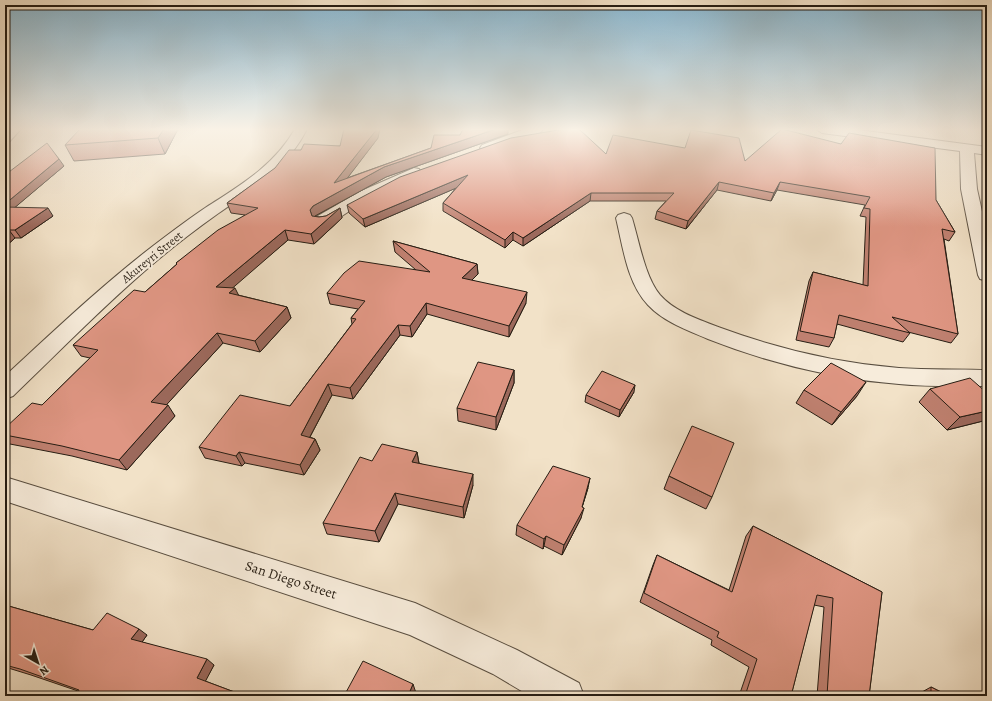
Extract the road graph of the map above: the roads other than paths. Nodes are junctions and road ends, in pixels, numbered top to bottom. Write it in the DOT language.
graph roads {
  1 [pos="278,162"];
  2 [pos="968,162"];
  3 [pos="427,168"];
  4 [pos="624,218"];
  5 [pos="322,221"];
  6 [pos="987,275"];
  7 [pos="987,378"];
  8 [pos="5,390"];
  9 [pos="5,489"];
  10 [pos="566,696"];
  1 -- 8 [label="street, Akureyri Street"];
  2 -- 6 [label="street"];
  3 -- 5 [label="street"];
  4 -- 7 [label="street"];
  9 -- 10 [label="street, San Diego Street"];
}
